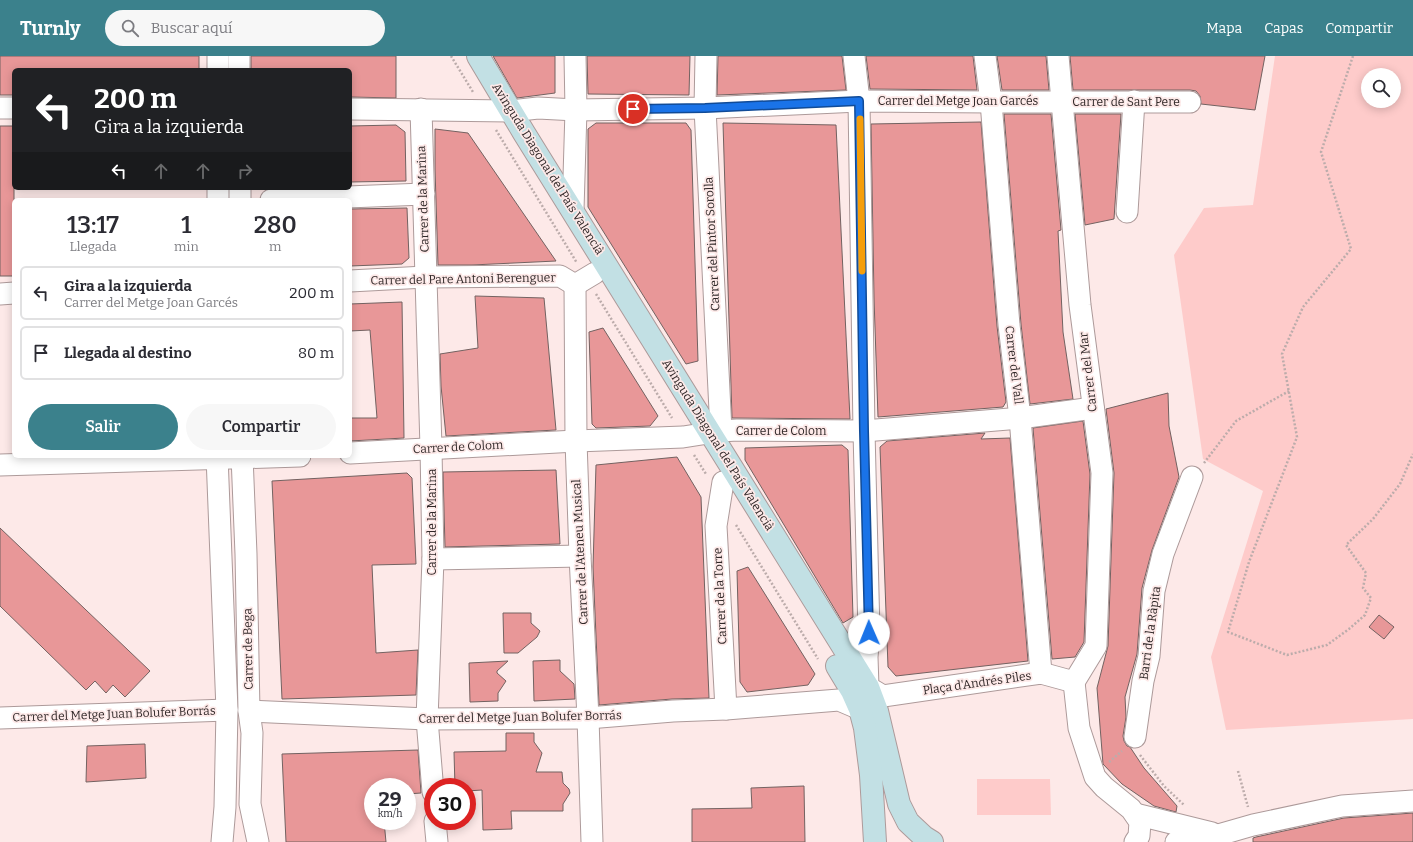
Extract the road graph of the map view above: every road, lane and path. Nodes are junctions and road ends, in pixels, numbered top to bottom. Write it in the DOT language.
graph roads {
  1 [pos="218,56"];
  2 [pos="239,56"];
  3 [pos="463,56"];
  4 [pos="478,56"];
  5 [pos="575,56"];
  6 [pos="706,56"];
  7 [pos="854,56"];
  8 [pos="985,56"];
  9 [pos="1058,56"];
  10 [pos="1353,56"];
  11 [pos="218,68"];
  12 [pos="240,68"];
  13 [pos="859,101"];
  14 [pos="1134,101"];
  15 [pos="991,102"];
  16 [pos="1062,102"];
  17 [pos="1190,102"];
  18 [pos="0,108"];
  19 [pos="12,108"];
  20 [pos="705,108"];
  21 [pos="352,109"];
  22 [pos="421,109"];
  23 [pos="576,110"];
  24 [pos="504,111"];
  25 [pos="424,194"];
  26 [pos="322,198"];
  27 [pos="572,210"];
  28 [pos="1127,212"];
  29 [pos="595,273"];
  30 [pos="425,277"];
  31 [pos="352,281"];
  32 [pos="575,285"];
  33 [pos="12,293"];
  34 [pos="0,294"];
  35 [pos="1289,391"];
  36 [pos="1093,408"];
  37 [pos="1020,418"];
  38 [pos="864,431"];
  39 [pos="709,434"];
  40 [pos="576,441"];
  41 [pos="432,448"];
  42 [pos="352,453"];
  43 [pos="1413,454"];
  44 [pos="186,458"];
  45 [pos="217,458"];
  46 [pos="242,458"];
  47 [pos="0,464"];
  48 [pos="1192,477"];
  49 [pos="724,482"];
  50 [pos="580,556"];
  51 [pos="433,558"];
  52 [pos="1041,673"];
  53 [pos="1074,682"];
  54 [pos="868,687"];
  55 [pos="726,709"];
  56 [pos="860,709"];
  57 [pos="227,710"];
  58 [pos="249,711"];
  59 [pos="0,718"];
  60 [pos="588,718"];
  61 [pos="427,719"];
  62 [pos="1135,737"];
  63 [pos="1238,771"];
  64 [pos="1095,777"];
  65 [pos="432,778"];
  66 [pos="1413,800"];
  67 [pos="1135,814"];
  68 [pos="1254,825"];
  69 [pos="436,830"];
  70 [pos="1181,834"];
  71 [pos="222,842"];
  72 [pos="258,842"];
  73 [pos="437,842"];
  74 [pos="592,842"];
  75 [pos="874,842"];
  76 [pos="932,842"];
  77 [pos="1135,842"];
  1 -- 11 [label="street"];
  2 -- 12 [label="street"];
  3 -- 24 [label="street, Avinguda Diagonal del País Valencià"];
  4 -- 24 [label="street, Avinguda Diagonal del País Valencià"];
  5 -- 23 [label="street"];
  6 -- 20 [label="street, Carrer del Pintor Sorolla"];
  7 -- 13 [label="street"];
  8 -- 15 [label="street, Carrer del Vall"];
  9 -- 16 [label="street, Carrer del Mar"];
  10 -- 35 [label="path"];
  13 -- 15 [label="street, Carrer del Metge Joan Garcés"];
  13 -- 20 [label="street, Carrer del Metge Joan Garcés"];
  13 -- 38 [label="street"];
  14 -- 16 [label="street, Carrer de Sant Pere"];
  14 -- 17 [label="street, Carrer de Sant Pere"];
  14 -- 28 [label="street"];
  15 -- 16 [label="street, Carrer del Metge Joan Garcés"];
  15 -- 37 [label="street, Carrer del Vall"];
  16 -- 36 [label="street, Carrer del Mar"];
  18 -- 19 [label="street"];
  20 -- 23 [label="street, Carrer del Metge Joan Garcés"];
  20 -- 39 [label="street, Carrer del Pintor Sorolla"];
  21 -- 22 [label="street, Carrer del Metge Joan Garcés"];
  22 -- 24 [label="street, Carrer del Metge Joan Garcés"];
  22 -- 25 [label="street, Carrer de la Marina"];
  23 -- 24 [label="street, Carrer del Metge Joan Garcés"];
  23 -- 27 [label="street"];
  24 -- 27 [label="street, Avinguda Diagonal del País Valencià"];
  24 -- 29 [label="street, Avinguda Diagonal del País Valencià"];
  25 -- 26 [label="street"];
  25 -- 30 [label="street, Carrer de la Marina"];
  27 -- 39 [label="street, Avinguda Diagonal del País Valencià"];
  29 -- 32 [label="street"];
  29 -- 39 [label="street, Avinguda Diagonal del País Valencià"];
  30 -- 31 [label="street, Carrer del Pare Antoni Berenguer"];
  30 -- 32 [label="street, Carrer del Pare Antoni Berenguer"];
  30 -- 41 [label="street, Carrer de la Marina"];
  32 -- 40 [label="street, Carrer de l'Ateneu Musical"];
  33 -- 34 [label="street"];
  35 -- 43 [label="path"];
  35 -- 48 [label="path"];
  36 -- 37 [label="street, Carrer de Colom"];
  36 -- 53 [label="street, Carrer del Mar"];
  37 -- 38 [label="street, Carrer de Colom"];
  37 -- 52 [label="street, Carrer del Vall"];
  38 -- 39 [label="street, Carrer de Colom"];
  38 -- 54 [label="street"];
  39 -- 40 [label="street, Carrer de Colom"];
  39 -- 49 [label="street, Avinguda Diagonal del País Valencià"];
  39 -- 54 [label="street, Avinguda Diagonal del País Valencià"];
  40 -- 41 [label="street, Carrer de Colom"];
  40 -- 50 [label="street, Carrer de l'Ateneu Musical"];
  41 -- 42 [label="street, Carrer de Colom"];
  41 -- 51 [label="street, Carrer de la Marina"];
  44 -- 47 [label="street"];
  45 -- 57 [label="street, Carrer de Bega"];
  46 -- 58 [label="street, Carrer de Bega"];
  48 -- 62 [label="street, Barri de la Ràpita"];
  49 -- 55 [label="street, Carrer de la Torre"];
  49 -- 56 [label="street, Avinguda Diagonal del País Valencià"];
  50 -- 51 [label="street"];
  50 -- 60 [label="street, Carrer de l'Ateneu Musical"];
  51 -- 61 [label="street, Carrer de la Marina"];
  52 -- 53 [label="street, Plaça d'Andrés Piles"];
  52 -- 54 [label="street, Plaça d'Andrés Piles"];
  53 -- 64 [label="street"];
  54 -- 76 [label="street, Avinguda Diagonal del País Valencià"];
  55 -- 56 [label="street, Carrer del Metge Juan Bolufer Borrás"];
  55 -- 60 [label="street, Carrer del Metge Juan Bolufer Borrás"];
  56 -- 75 [label="street, Avinguda Diagonal del País Valencià"];
  57 -- 59 [label="street, Carrer del Metge Juan Bolufer Borrás"];
  57 -- 71 [label="street, Carrer de Bega"];
  58 -- 61 [label="street, Carrer del Metge Juan Bolufer Borrás"];
  58 -- 72 [label="street, Carrer de Bega"];
  60 -- 61 [label="street, Carrer del Metge Juan Bolufer Borrás"];
  60 -- 74 [label="street, Carrer de l'Ateneu Musical"];
  61 -- 65 [label="street, Carrer de la Marina"];
  62 -- 64 [label="path"];
  62 -- 70 [label="path"];
  63 -- 68 [label="path"];
  64 -- 67 [label="street"];
  66 -- 68 [label="street"];
  67 -- 70 [label="street"];
  67 -- 77 [label="street"];
  68 -- 70 [label="street"];
  69 -- 73 [label="street"];
}
